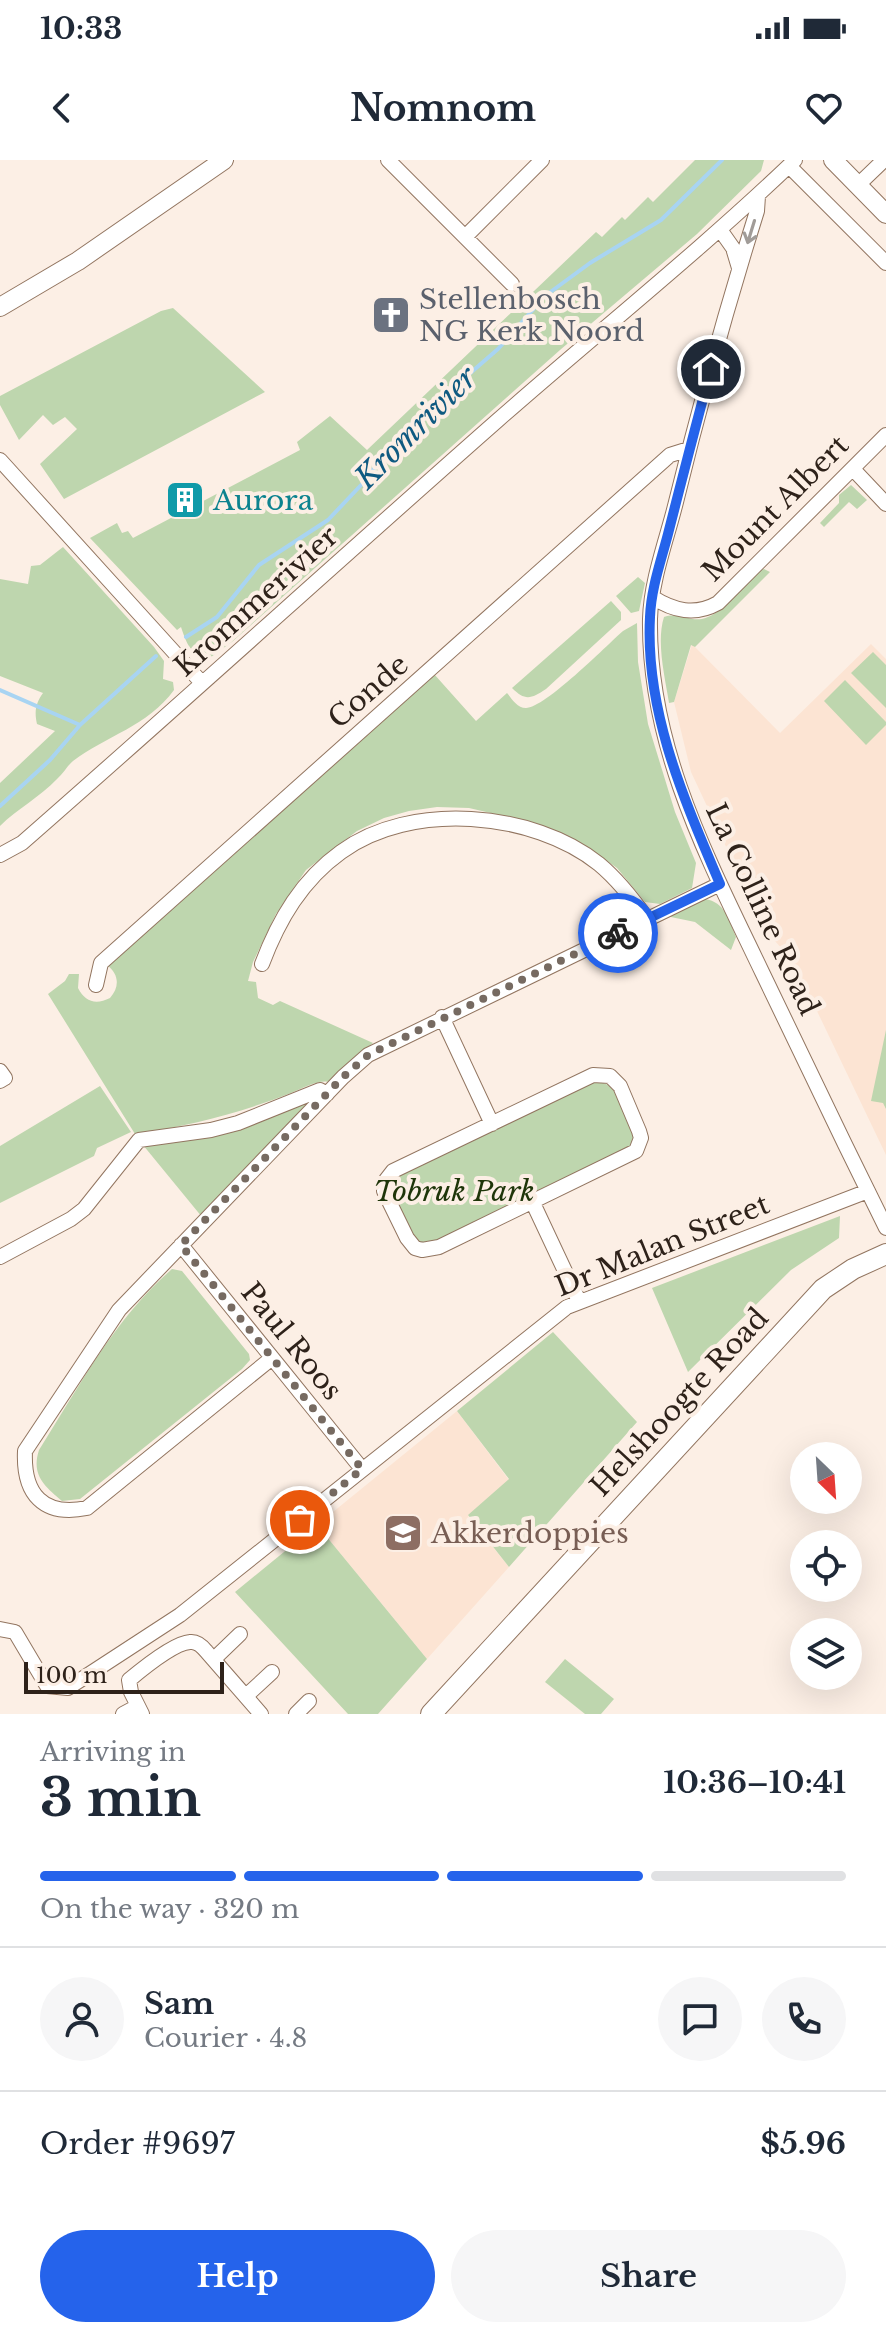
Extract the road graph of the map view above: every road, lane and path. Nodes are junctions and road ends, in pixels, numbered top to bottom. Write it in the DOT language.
graph roads {
  1 [pos="224,160"];
  2 [pos="388,160"];
  3 [pos="542,160"];
  4 [pos="833,160"];
  5 [pos="884,160"];
  6 [pos="792,163"];
  7 [pos="858,185"];
  8 [pos="758,196"];
  9 [pos="886,214"];
  10 [pos="126,228"];
  11 [pos="721,231"];
  12 [pos="466,236"];
  13 [pos="886,263"];
  14 [pos="740,268"];
  15 [pos="512,284"];
  16 [pos="0,295"];
  17 [pos="0,307"];
  18 [pos="886,435"];
  19 [pos="689,449"];
  20 [pos="0,460"];
  21 [pos="853,469"];
  22 [pos="886,504"];
  23 [pos="652,597"];
  24 [pos="202,683"];
  25 [pos="0,855"];
  26 [pos="720,884"];
  27 [pos="647,919"];
  28 [pos="262,964"];
  29 [pos="96,985"];
  30 [pos="442,1017"];
  31 [pos="0,1071"];
  32 [pos="0,1081"];
  33 [pos="327,1094"];
  34 [pos="492,1124"];
  35 [pos="868,1191"];
  36 [pos="533,1203"];
  37 [pos="886,1228"];
  38 [pos="181,1245"];
  39 [pos="886,1254"];
  40 [pos="0,1257"];
  41 [pos="579,1301"];
  42 [pos="272,1358"];
  43 [pos="362,1469"];
  44 [pos="0,1629"];
  45 [pos="240,1634"];
  46 [pos="146,1638"];
  47 [pos="159,1658"];
  48 [pos="214,1659"];
  49 [pos="272,1672"];
  50 [pos="246,1696"];
  51 [pos="309,1701"];
  52 [pos="140,1710"];
  53 [pos="123,1714"];
  54 [pos="261,1714"];
  55 [pos="296,1714"];
  56 [pos="431,1714"];
  1 -- 10 [label="street"];
  2 -- 12 [label="street"];
  3 -- 12 [label="street"];
  4 -- 7 [label="street"];
  5 -- 7 [label="street"];
  6 -- 8 [label="street, Krommerivier"];
  6 -- 13 [label="street"];
  7 -- 9 [label="street"];
  8 -- 11 [label="street, Krommerivier"];
  8 -- 14 [label="street, La Colline Road, one-way"];
  10 -- 16 [label="street"];
  10 -- 17 [label="street"];
  11 -- 14 [label="street"];
  11 -- 24 [label="street, Krommerivier"];
  12 -- 15 [label="street"];
  14 -- 19 [label="street, La Colline Road"];
  18 -- 21 [label="street, Mount Albert"];
  19 -- 23 [label="street, La Colline Road"];
  19 -- 29 [label="street, Conde"];
  20 -- 24 [label="street"];
  21 -- 22 [label="street"];
  21 -- 23 [label="street, Mount Albert"];
  23 -- 26 [label="street, La Colline Road"];
  24 -- 25 [label="street, Krommerivier"];
  26 -- 27 [label="street"];
  26 -- 35 [label="street, La Colline Road"];
  27 -- 28 [label="street"];
  27 -- 30 [label="street"];
  30 -- 33 [label="street"];
  30 -- 34 [label="street"];
  31 -- 32 [label="street"];
  33 -- 38 [label="street"];
  33 -- 40 [label="street"];
  34 -- 36 [label="street"];
  34 -- 36 [label="street"];
  35 -- 37 [label="street, La Colline Road"];
  35 -- 41 [label="street, Dr Malan Street"];
  36 -- 41 [label="street"];
  38 -- 42 [label="street, Paul Roos"];
  38 -- 42 [label="street"];
  39 -- 56 [label="main road, Helshoogte Road"];
  41 -- 43 [label="street, Dr Malan Street"];
  42 -- 43 [label="street, Paul Roos"];
  43 -- 46 [label="street, Dr Malan Street"];
  44 -- 46 [label="street, Dr Malan Street"];
  45 -- 48 [label="street"];
  46 -- 47 [label="street"];
  47 -- 48 [label="street"];
  47 -- 52 [label="street"];
  48 -- 50 [label="street"];
  49 -- 50 [label="street"];
  50 -- 54 [label="street"];
  51 -- 55 [label="street"];
  52 -- 53 [label="street"];
}
